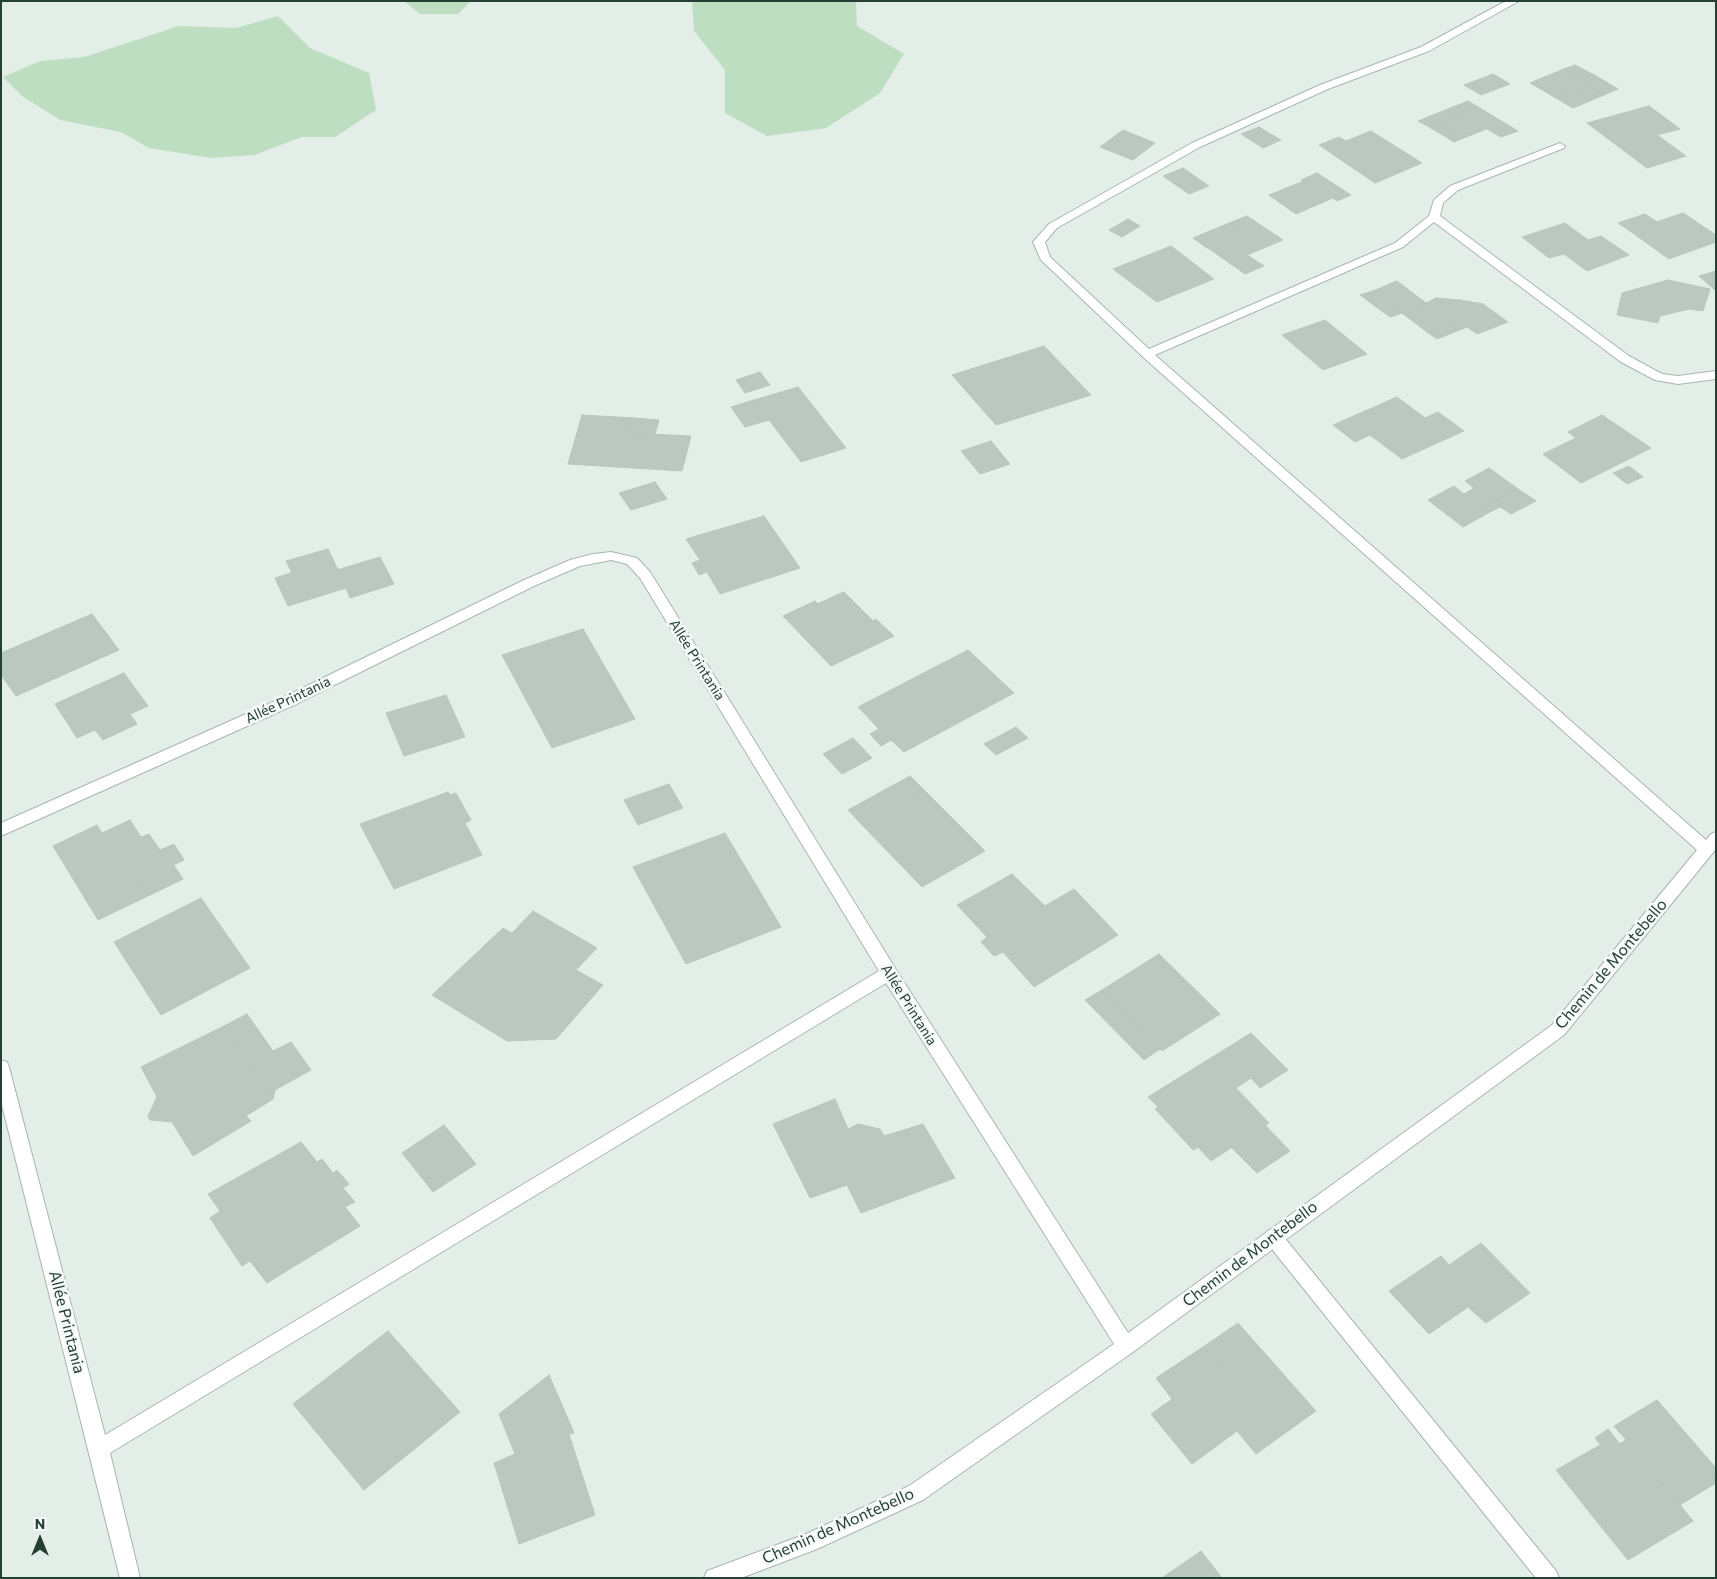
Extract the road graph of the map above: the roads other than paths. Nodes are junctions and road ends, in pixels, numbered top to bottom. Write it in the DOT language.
graph roads {
  1 [pos="1514,1"];
  2 [pos="1560,146"];
  3 [pos="1434,217"];
  4 [pos="1147,354"];
  5 [pos="1716,375"];
  6 [pos="1,830"];
  7 [pos="1711,843"];
  8 [pos="889,973"];
  9 [pos="1,1067"];
  10 [pos="1272,1236"];
  11 [pos="1126,1346"];
  12 [pos="99,1449"];
  13 [pos="130,1578"];
  14 [pos="714,1578"];
  15 [pos="1549,1578"];
  1 -- 4 [label="street"];
  2 -- 3 [label="street"];
  3 -- 4 [label="street"];
  3 -- 5 [label="street"];
  4 -- 7 [label="street"];
  6 -- 8 [label="street, Allée Printania"];
  7 -- 10 [label="street, Chemin de Montebello"];
  8 -- 11 [label="street, Allée Printania"];
  8 -- 12 [label="street"];
  9 -- 12 [label="street, Allée Printania"];
  10 -- 11 [label="street, Chemin de Montebello"];
  10 -- 15 [label="street"];
  11 -- 14 [label="street, Chemin de Montebello"];
  12 -- 13 [label="street, Allée Printania"];
}
